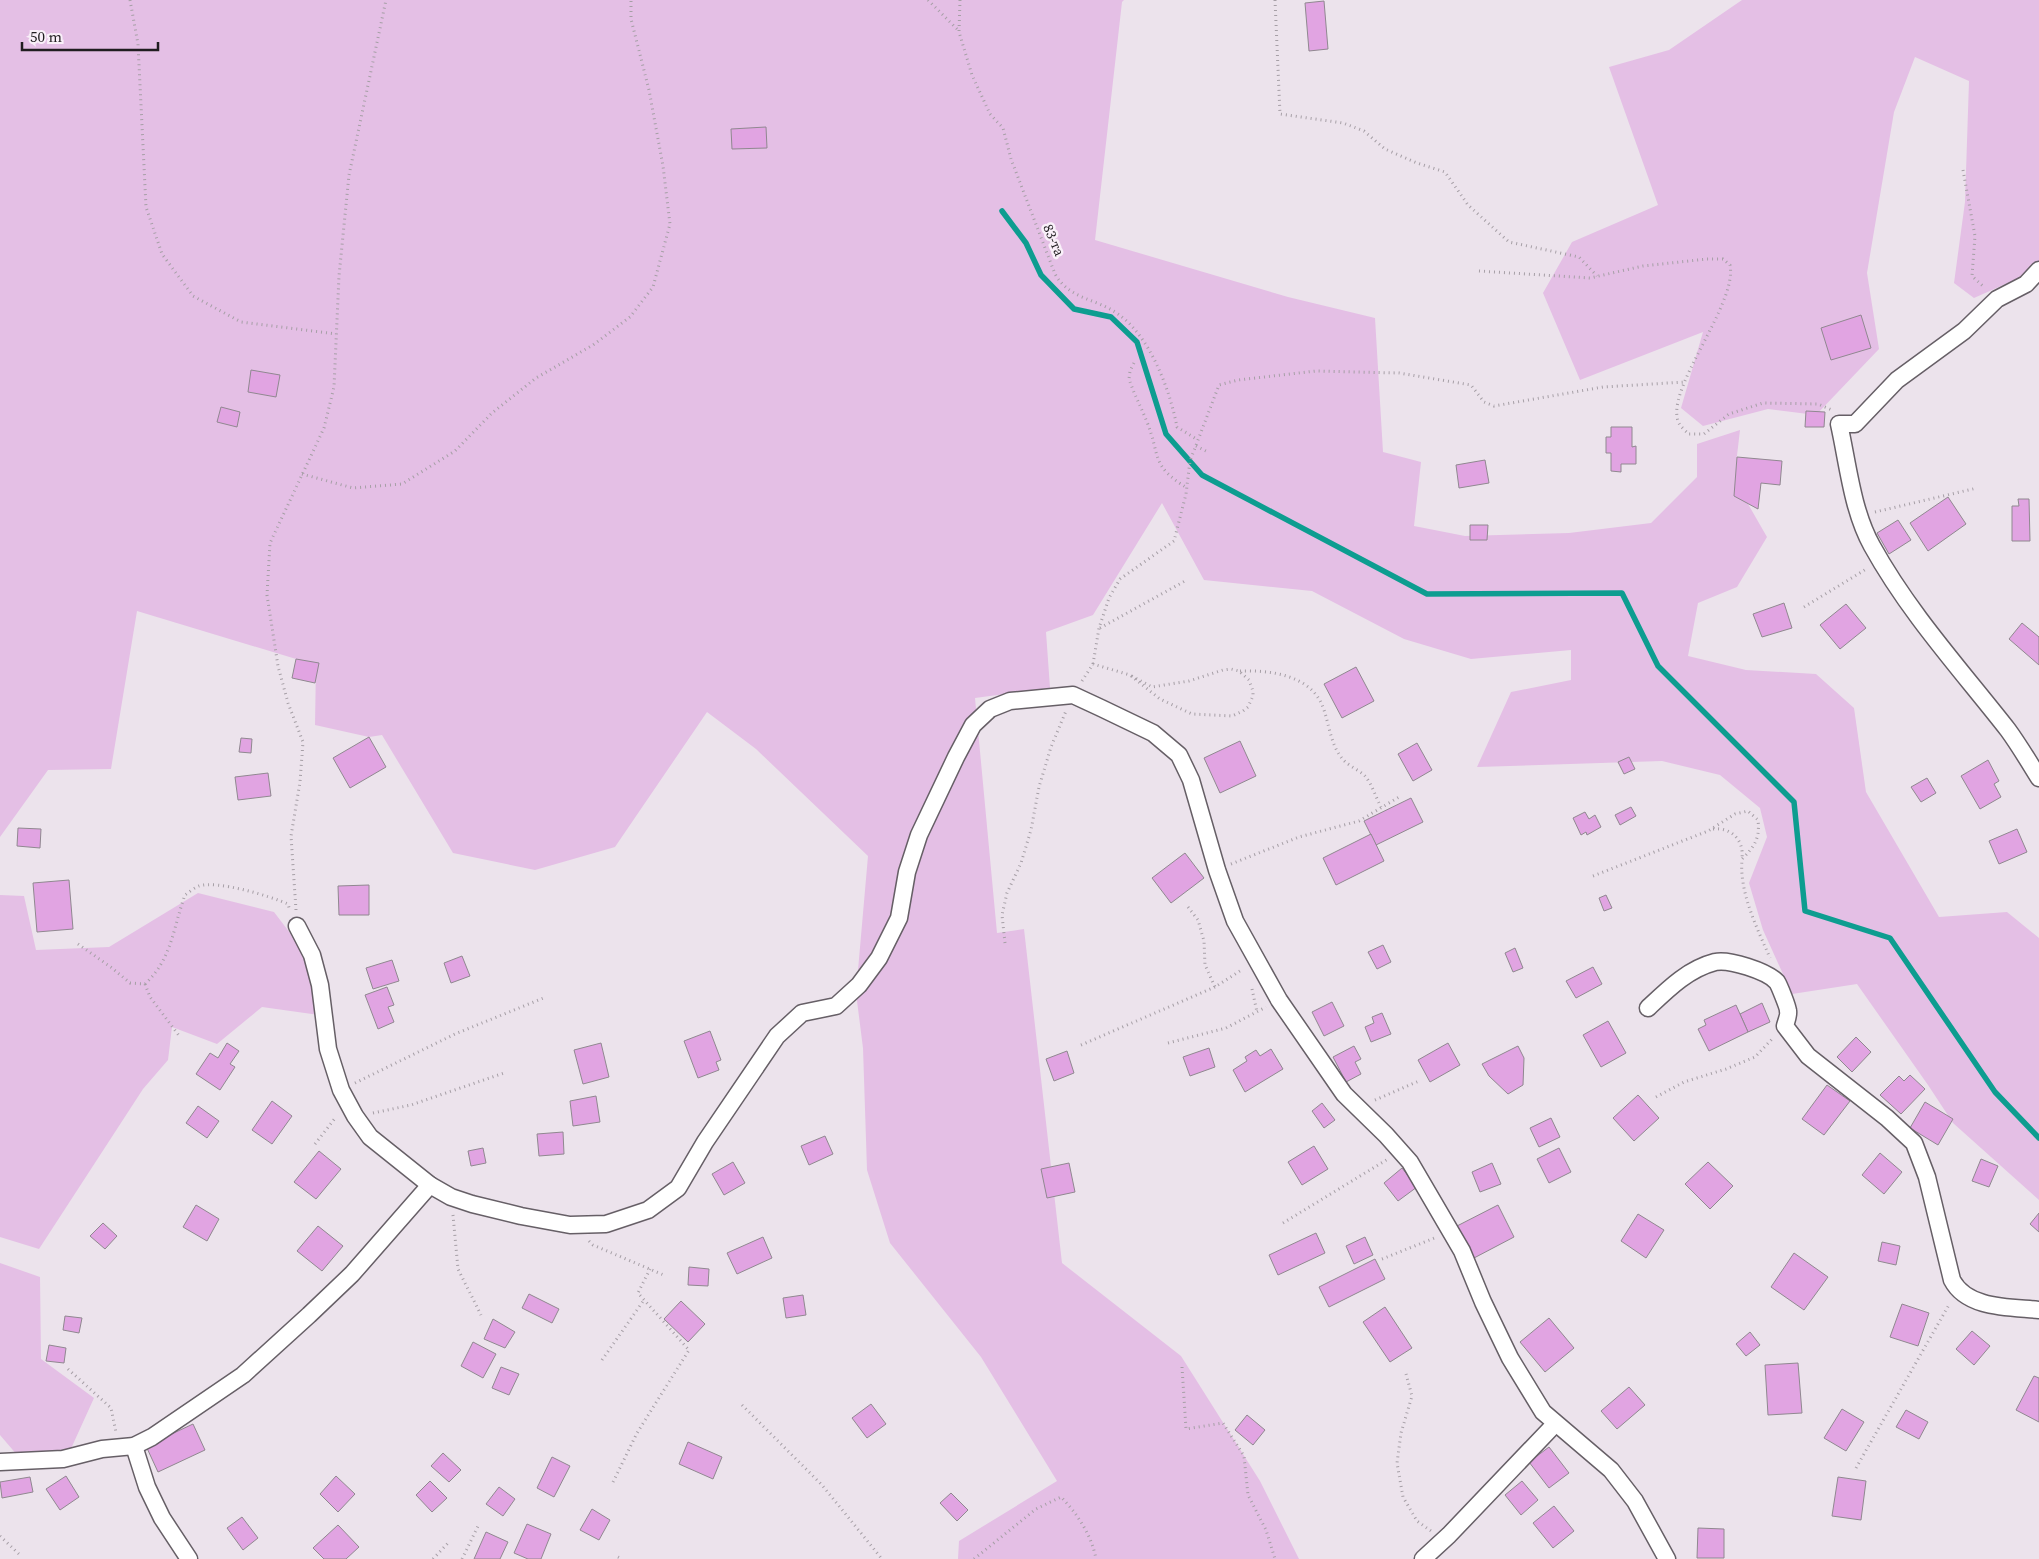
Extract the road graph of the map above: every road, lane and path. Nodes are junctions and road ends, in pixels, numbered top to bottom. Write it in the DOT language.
graph roads {
  1 [pos="130,0"];
  2 [pos="386,0"];
  3 [pos="631,0"];
  4 [pos="928,0"];
  5 [pos="960,0"];
  6 [pos="1274,0"];
  7 [pos="959,32"];
  8 [pos="1963,170"];
  9 [pos="1479,270"];
  10 [pos="2039,270"];
  11 [pos="1598,276"];
  12 [pos="1997,299"];
  13 [pos="336,334"];
  14 [pos="1134,363"];
  15 [pos="1685,382"];
  16 [pos="1839,424"];
  17 [pos="1198,440"];
  18 [pos="1196,446"];
  19 [pos="1208,452"];
  20 [pos="302,474"];
  21 [pos="1187,488"];
  22 [pos="1976,488"];
  23 [pos="1860,516"];
  24 [pos="1881,560"];
  25 [pos="1185,581"];
  26 [pos="1804,608"];
  27 [pos="1099,628"];
  28 [pos="1093,664"];
  29 [pos="1239,671"];
  30 [pos="1130,675"];
  31 [pos="1073,695"];
  32 [pos="2039,778"];
  33 [pos="1399,797"];
  34 [pos="1381,807"];
  35 [pos="1708,831"];
  36 [pos="1742,859"];
  37 [pos="1217,870"];
  38 [pos="1593,876"];
  39 [pos="1188,907"];
  40 [pos="297,926"];
  41 [pos="1005,943"];
  42 [pos="78,944"];
  43 [pos="1248,966"];
  44 [pos="1777,982"];
  45 [pos="145,984"];
  46 [pos="1251,985"];
  47 [pos="1215,987"];
  48 [pos="546,997"];
  49 [pos="1279,1000"];
  50 [pos="1648,1008"];
  51 [pos="1256,1012"];
  52 [pos="1785,1026"];
  53 [pos="180,1037"];
  54 [pos="1168,1043"];
  55 [pos="1081,1045"];
  56 [pos="504,1073"];
  57 [pos="1419,1081"];
  58 [pos="1656,1097"];
  59 [pos="348,1103"];
  60 [pos="1358,1108"];
  61 [pos="315,1144"];
  62 [pos="1401,1151"];
  63 [pos="430,1185"];
  64 [pos="451,1197"];
  65 [pos="1283,1223"];
  66 [pos="570,1225"];
  67 [pos="1452,1232"];
  68 [pos="1382,1259"];
  69 [pos="650,1269"];
  70 [pos="666,1276"];
  71 [pos="1957,1290"];
  72 [pos="644,1300"];
  73 [pos="2039,1310"];
  74 [pos="481,1316"];
  75 [pos="602,1360"];
  76 [pos="1182,1367"];
  77 [pos="68,1369"];
  78 [pos="1406,1374"];
  79 [pos="742,1406"];
  80 [pos="1555,1424"];
  81 [pos="126,1447"];
  82 [pos="0,1462"];
  83 [pos="1856,1468"];
  84 [pos="613,1482"];
  85 [pos="478,1526"];
  86 [pos="1449,1535"];
  87 [pos="0,1536"];
  88 [pos="448,1543"];
  89 [pos="20,1555"];
  90 [pos="188,1559"];
  91 [pos="433,1559"];
  92 [pos="462,1559"];
  93 [pos="882,1559"];
  94 [pos="974,1559"];
  95 [pos="1096,1559"];
  96 [pos="1275,1559"];
  97 [pos="1423,1559"];
  98 [pos="1667,1559"];
  1 -- 13 [label="path"];
  2 -- 13 [label="path"];
  3 -- 20 [label="path"];
  4 -- 7 [label="path"];
  5 -- 7 [label="path, 83-та"];
  6 -- 11 [label="path"];
  7 -- 17 [label="path, 83-та"];
  8 -- 12 [label="path"];
  9 -- 11 [label="path"];
  10 -- 12 [label="street"];
  11 -- 15 [label="path"];
  12 -- 16 [label="street"];
  13 -- 20 [label="path"];
  14 -- 21 [label="path"];
  15 -- 16 [label="path"];
  15 -- 17 [label="path"];
  16 -- 23 [label="street"];
  17 -- 18 [label="path"];
  18 -- 19 [label="path"];
  18 -- 21 [label="path"];
  20 -- 40 [label="path"];
  21 -- 27 [label="path"];
  22 -- 23 [label="path"];
  23 -- 24 [label="street"];
  24 -- 26 [label="path"];
  24 -- 32 [label="street"];
  25 -- 27 [label="path"];
  27 -- 28 [label="path"];
  28 -- 30 [label="path"];
  28 -- 31 [label="path"];
  29 -- 30 [label="path"];
  29 -- 30 [label="path"];
  29 -- 34 [label="path"];
  31 -- 37 [label="street"];
  31 -- 41 [label="path"];
  31 -- 66 [label="street"];
  33 -- 34 [label="path"];
  34 -- 37 [label="path"];
  35 -- 36 [label="path"];
  35 -- 36 [label="path"];
  35 -- 38 [label="path"];
  36 -- 44 [label="path"];
  37 -- 49 [label="street"];
  39 -- 47 [label="path"];
  40 -- 45 [label="path"];
  40 -- 59 [label="street"];
  42 -- 45 [label="path"];
  43 -- 47 [label="path"];
  44 -- 50 [label="street"];
  44 -- 52 [label="street"];
  45 -- 53 [label="path"];
  46 -- 51 [label="path"];
  47 -- 55 [label="path"];
  48 -- 59 [label="path"];
  49 -- 51 [label="path"];
  49 -- 60 [label="street"];
  51 -- 54 [label="path"];
  52 -- 58 [label="path"];
  52 -- 71 [label="street"];
  56 -- 59 [label="path"];
  57 -- 60 [label="path"];
  59 -- 61 [label="path"];
  59 -- 63 [label="street"];
  60 -- 62 [label="street"];
  62 -- 65 [label="path"];
  62 -- 67 [label="street"];
  63 -- 64 [label="street"];
  63 -- 81 [label="street"];
  64 -- 66 [label="street"];
  64 -- 74 [label="path"];
  66 -- 69 [label="path"];
  67 -- 68 [label="path"];
  67 -- 80 [label="street"];
  69 -- 70 [label="path"];
  69 -- 72 [label="path"];
  71 -- 73 [label="street"];
  71 -- 83 [label="path"];
  72 -- 75 [label="path"];
  72 -- 84 [label="path"];
  76 -- 96 [label="path"];
  77 -- 81 [label="path"];
  78 -- 86 [label="path"];
  79 -- 93 [label="path"];
  80 -- 86 [label="street"];
  80 -- 98 [label="street"];
  81 -- 82 [label="street"];
  81 -- 90 [label="street"];
  85 -- 92 [label="path"];
  86 -- 97 [label="street"];
  87 -- 89 [label="path"];
  88 -- 91 [label="path"];
  94 -- 95 [label="path"];
}
